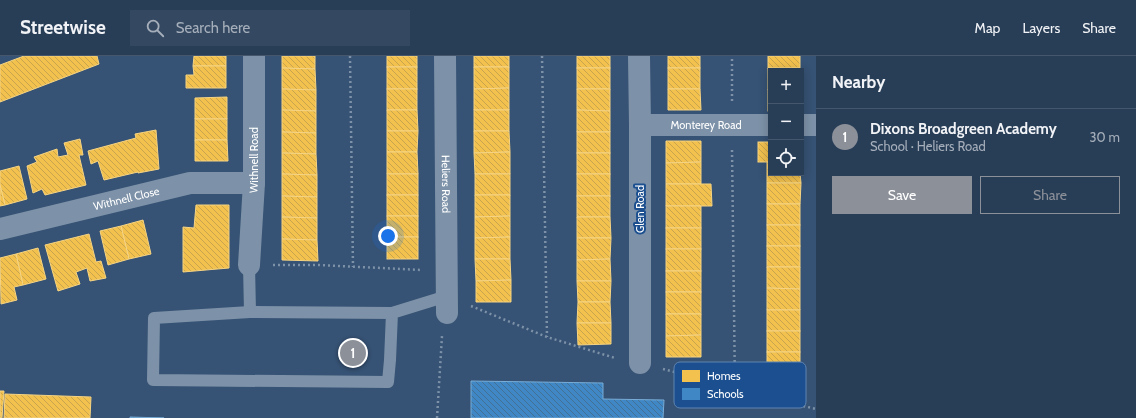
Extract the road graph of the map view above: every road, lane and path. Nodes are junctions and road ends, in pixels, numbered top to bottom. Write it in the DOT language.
graph roads {
  1 [pos="254,56"];
  2 [pos="350,56"];
  3 [pos="446,56"];
  4 [pos="542,56"];
  5 [pos="639,56"];
  6 [pos="732,56"];
  7 [pos="640,125"];
  8 [pos="732,125"];
  9 [pos="768,125"];
  10 [pos="804,125"];
  11 [pos="816,125"];
  12 [pos="254,183"];
  13 [pos="0,229"];
  14 [pos="249,265"];
  15 [pos="353,267"];
  16 [pos="447,271"];
  17 [pos="447,304"];
  18 [pos="250,312"];
  19 [pos="392,313"];
  20 [pos="547,337"];
  21 [pos="735,362"];
  22 [pos="640,363"];
  23 [pos="437,418"];
  1 -- 12 [label="street, Withnell Road"];
  2 -- 15 [label="path"];
  3 -- 16 [label="street, Heliers Road"];
  4 -- 20 [label="path"];
  5 -- 7 [label="street, Glen Road"];
  6 -- 8 [label="path"];
  7 -- 8 [label="street, Monterey Road"];
  7 -- 22 [label="street, Glen Road"];
  8 -- 9 [label="street, Monterey Road"];
  8 -- 21 [label="path"];
  10 -- 11 [label="street"];
  12 -- 13 [label="street, Withnell Close"];
  12 -- 14 [label="street, Withnell Road"];
  14 -- 15 [label="path"];
  14 -- 18 [label="lane"];
  15 -- 16 [label="path"];
  16 -- 17 [label="street, Heliers Road"];
  17 -- 19 [label="lane"];
  17 -- 23 [label="path"];
  18 -- 19 [label="lane"];
  18 -- 19 [label="lane"];
}
